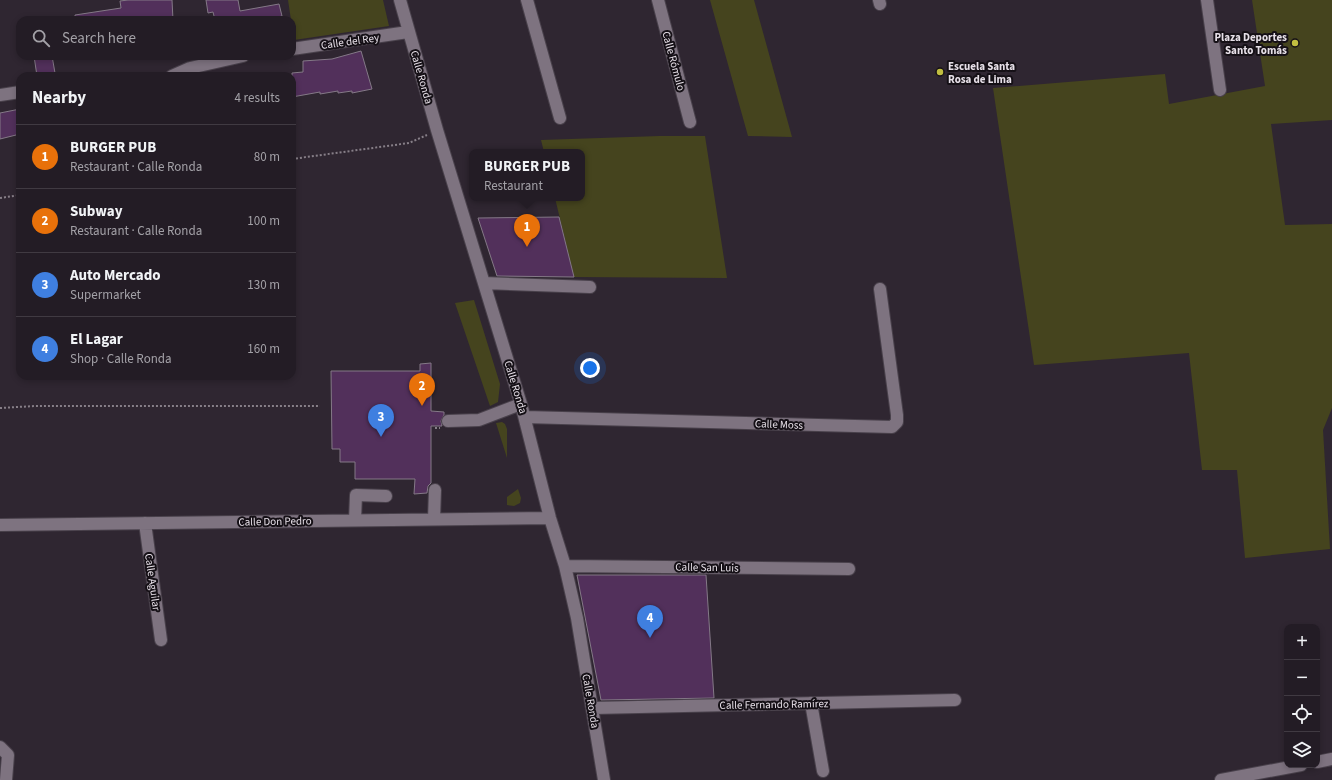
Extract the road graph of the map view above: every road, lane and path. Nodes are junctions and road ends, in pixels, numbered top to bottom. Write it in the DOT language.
graph roads {
  1 [pos="400,0"];
  2 [pos="527,0"];
  3 [pos="658,0"];
  4 [pos="1207,0"];
  5 [pos="408,32"];
  6 [pos="296,48"];
  7 [pos="225,60"];
  8 [pos="181,72"];
  9 [pos="1220,90"];
  10 [pos="16,93"];
  11 [pos="0,95"];
  12 [pos="560,118"];
  13 [pos="690,122"];
  14 [pos="437,130"];
  15 [pos="296,158"];
  16 [pos="16,196"];
  17 [pos="0,198"];
  18 [pos="484,282"];
  19 [pos="590,287"];
  20 [pos="880,288"];
  21 [pos="521,404"];
  22 [pos="320,406"];
  23 [pos="0,408"];
  24 [pos="525,417"];
  25 [pos="448,421"];
  26 [pos="435,490"];
  27 [pos="386,496"];
  28 [pos="550,518"];
  29 [pos="434,519"];
  30 [pos="355,520"];
  31 [pos="145,524"];
  32 [pos="0,525"];
  33 [pos="565,566"];
  34 [pos="849,569"];
  35 [pos="161,640"];
  36 [pos="955,700"];
  37 [pos="811,703"];
  38 [pos="593,708"];
  39 [pos="0,747"];
  40 [pos="1332,759"];
  41 [pos="1320,761"];
  42 [pos="1285,768"];
  43 [pos="823,771"];
  44 [pos="6,780"];
  45 [pos="604,780"];
  46 [pos="1221,780"];
  1 -- 5 [label="street, Calle Ronda"];
  2 -- 12 [label="street"];
  3 -- 13 [label="street, Calle Rómulo"];
  4 -- 9 [label="street"];
  5 -- 6 [label="street, Calle del Rey"];
  5 -- 14 [label="street, Calle Ronda"];
  7 -- 8 [label="street"];
  10 -- 11 [label="street"];
  14 -- 15 [label="path"];
  14 -- 18 [label="street, Calle Ronda"];
  16 -- 17 [label="path"];
  18 -- 19 [label="street"];
  18 -- 21 [label="street, Calle Ronda"];
  20 -- 24 [label="street, Calle Moss"];
  21 -- 24 [label="street, Calle Ronda"];
  21 -- 25 [label="street"];
  22 -- 23 [label="path"];
  24 -- 28 [label="street, Calle Ronda"];
  26 -- 29 [label="street"];
  27 -- 30 [label="street"];
  28 -- 29 [label="street, Calle Don Pedro"];
  28 -- 33 [label="street, Calle Ronda"];
  29 -- 30 [label="street, Calle Don Pedro"];
  30 -- 31 [label="street, Calle Don Pedro"];
  31 -- 32 [label="street, Calle Don Pedro"];
  31 -- 35 [label="street, Calle Aguilar"];
  33 -- 34 [label="street, Calle San Luis"];
  33 -- 38 [label="street, Calle Ronda"];
  36 -- 37 [label="street, Calle Fernando Ramírez"];
  37 -- 38 [label="street, Calle Fernando Ramírez"];
  37 -- 43 [label="street"];
  38 -- 45 [label="street, Calle Ronda"];
  39 -- 44 [label="street"];
  40 -- 41 [label="street"];
  42 -- 46 [label="street"];
}
